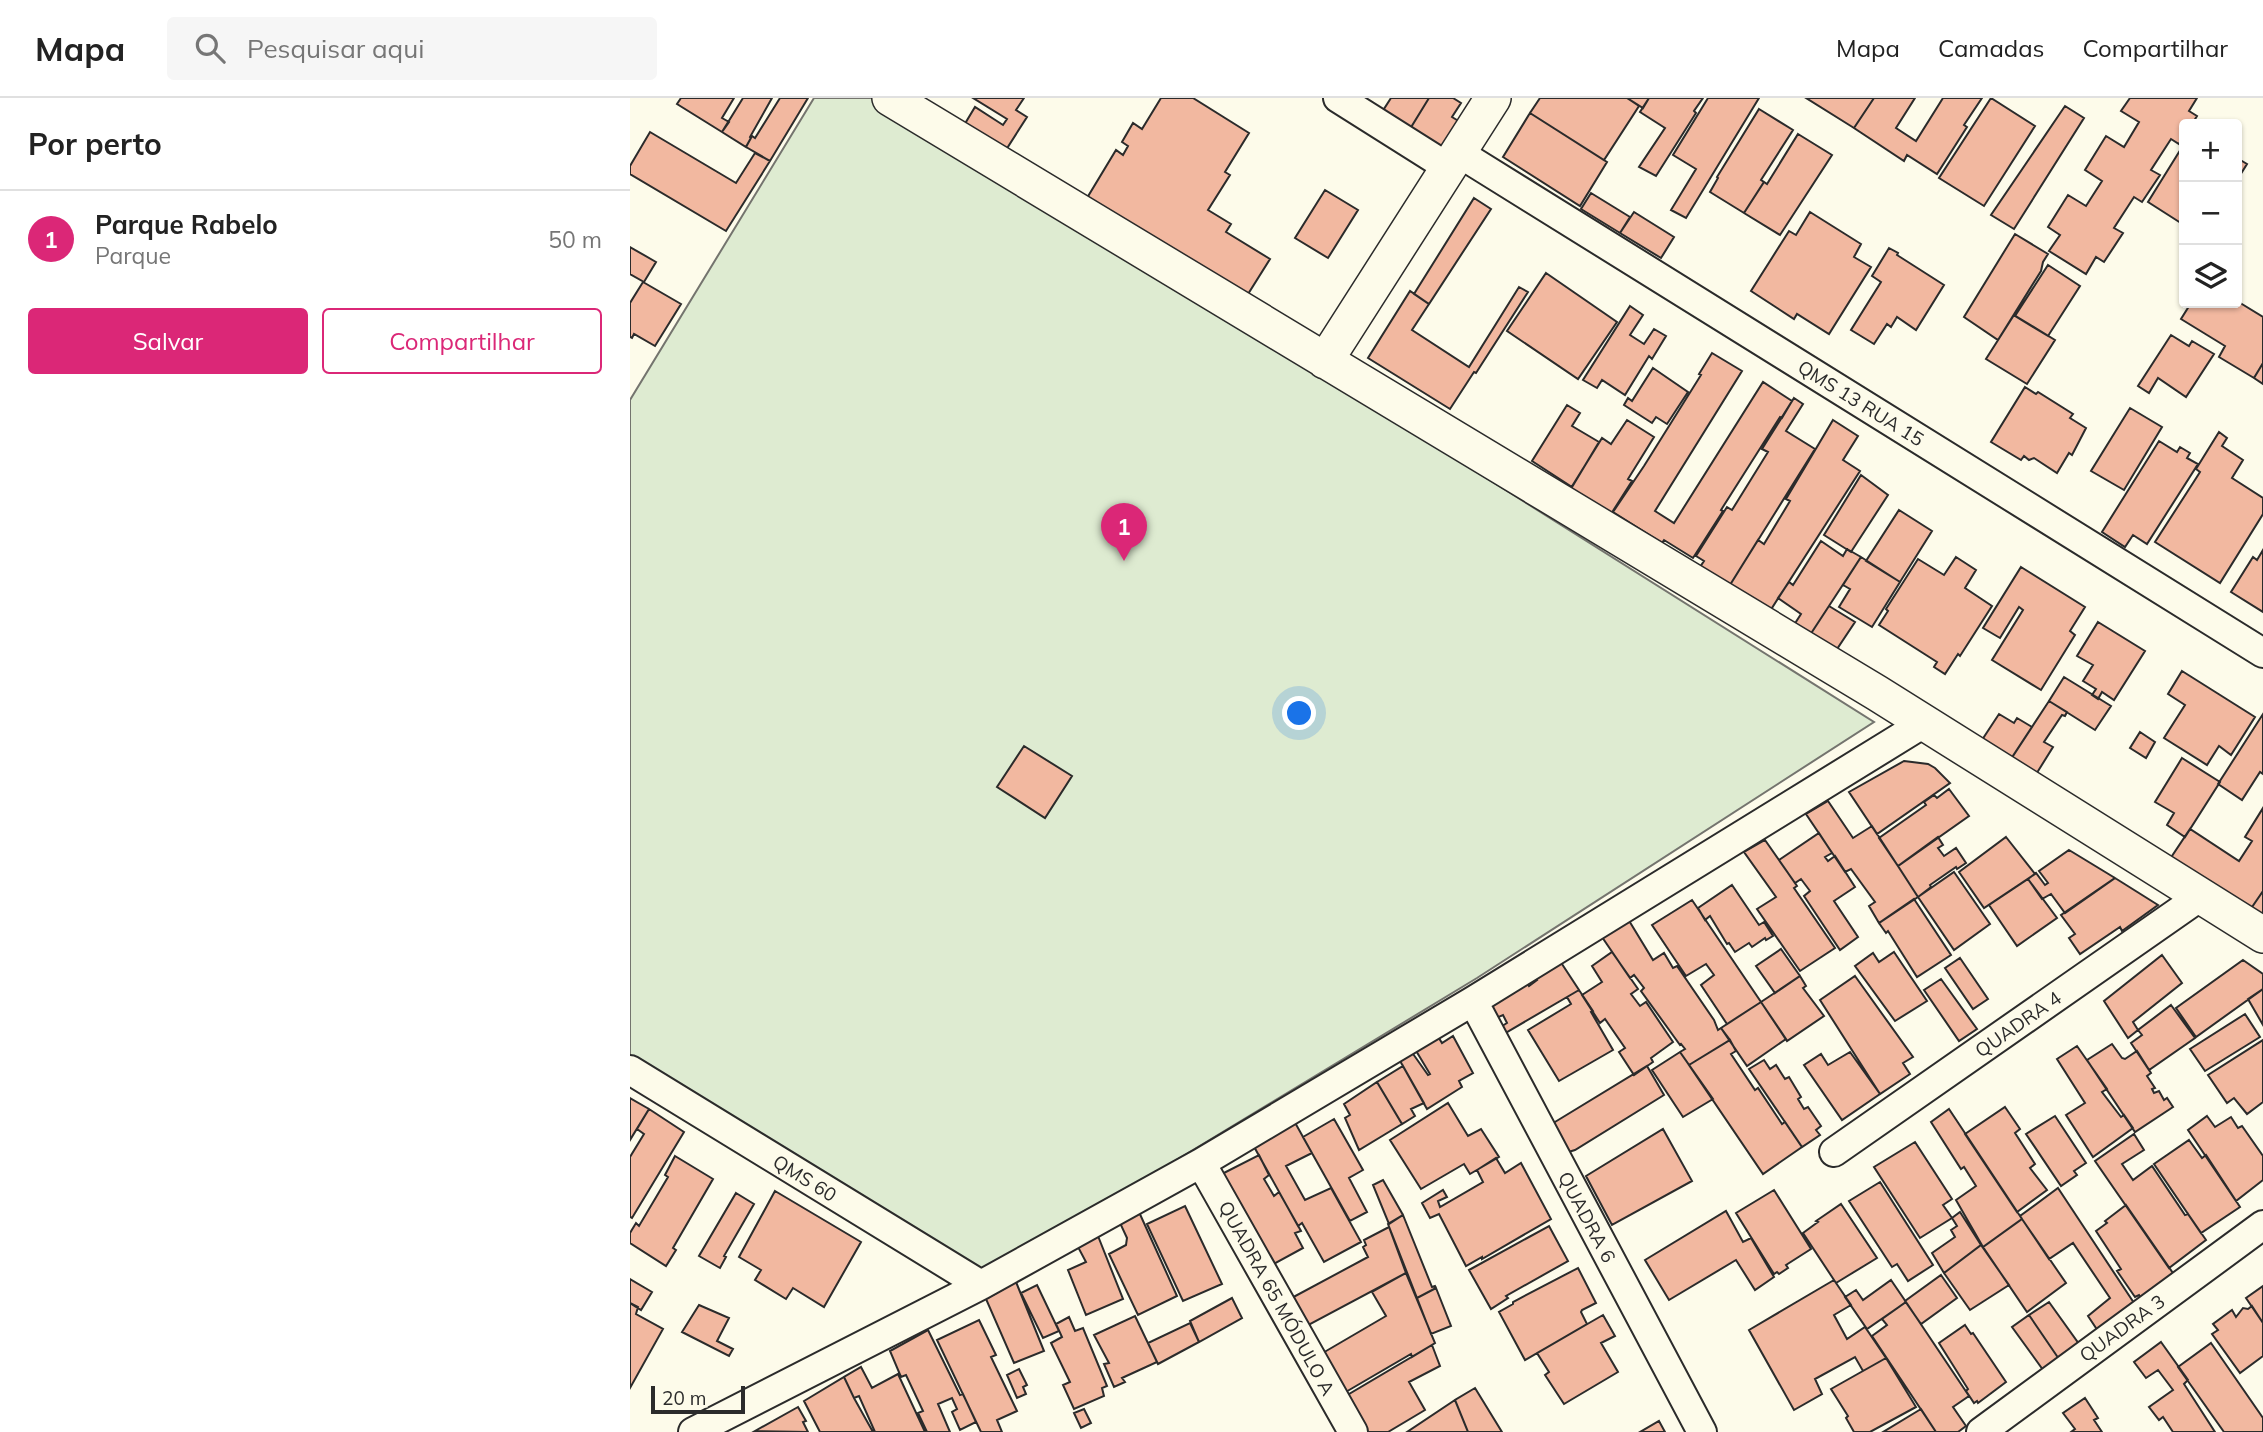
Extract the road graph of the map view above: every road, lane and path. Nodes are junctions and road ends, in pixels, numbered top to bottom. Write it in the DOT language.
graph roads {
  1 [pos="890,98"];
  2 [pos="1338,98"];
  3 [pos="1493,98"];
  4 [pos="1454,161"];
  5 [pos="1325,361"];
  6 [pos="2263,653"];
  7 [pos="1924,723"];
  8 [pos="2201,896"];
  9 [pos="2263,936"];
  10 [pos="1473,1001"];
  11 [pos="630,1070"];
  12 [pos="1834,1152"];
  13 [pos="1201,1163"];
  14 [pos="2263,1224"];
  15 [pos="981,1285"];
  16 [pos="693,1432"];
  17 [pos="1353,1432"];
  18 [pos="1702,1432"];
  19 [pos="1981,1432"];
  1 -- 5 [label="street"];
  2 -- 4 [label="street, QMS 13 RUA 15"];
  3 -- 4 [label="street"];
  4 -- 5 [label="street"];
  4 -- 6 [label="street, QMS 13 RUA 15"];
  5 -- 7 [label="street"];
  7 -- 8 [label="street"];
  7 -- 10 [label="street"];
  8 -- 9 [label="street"];
  8 -- 12 [label="street, QUADRA 4"];
  10 -- 13 [label="street"];
  10 -- 18 [label="street, QUADRA 6"];
  11 -- 15 [label="street, QMS 60"];
  13 -- 15 [label="street"];
  13 -- 17 [label="street, QUADRA 65 MÓDULO A"];
  14 -- 19 [label="street, QUADRA 3"];
  15 -- 16 [label="street"];
}
